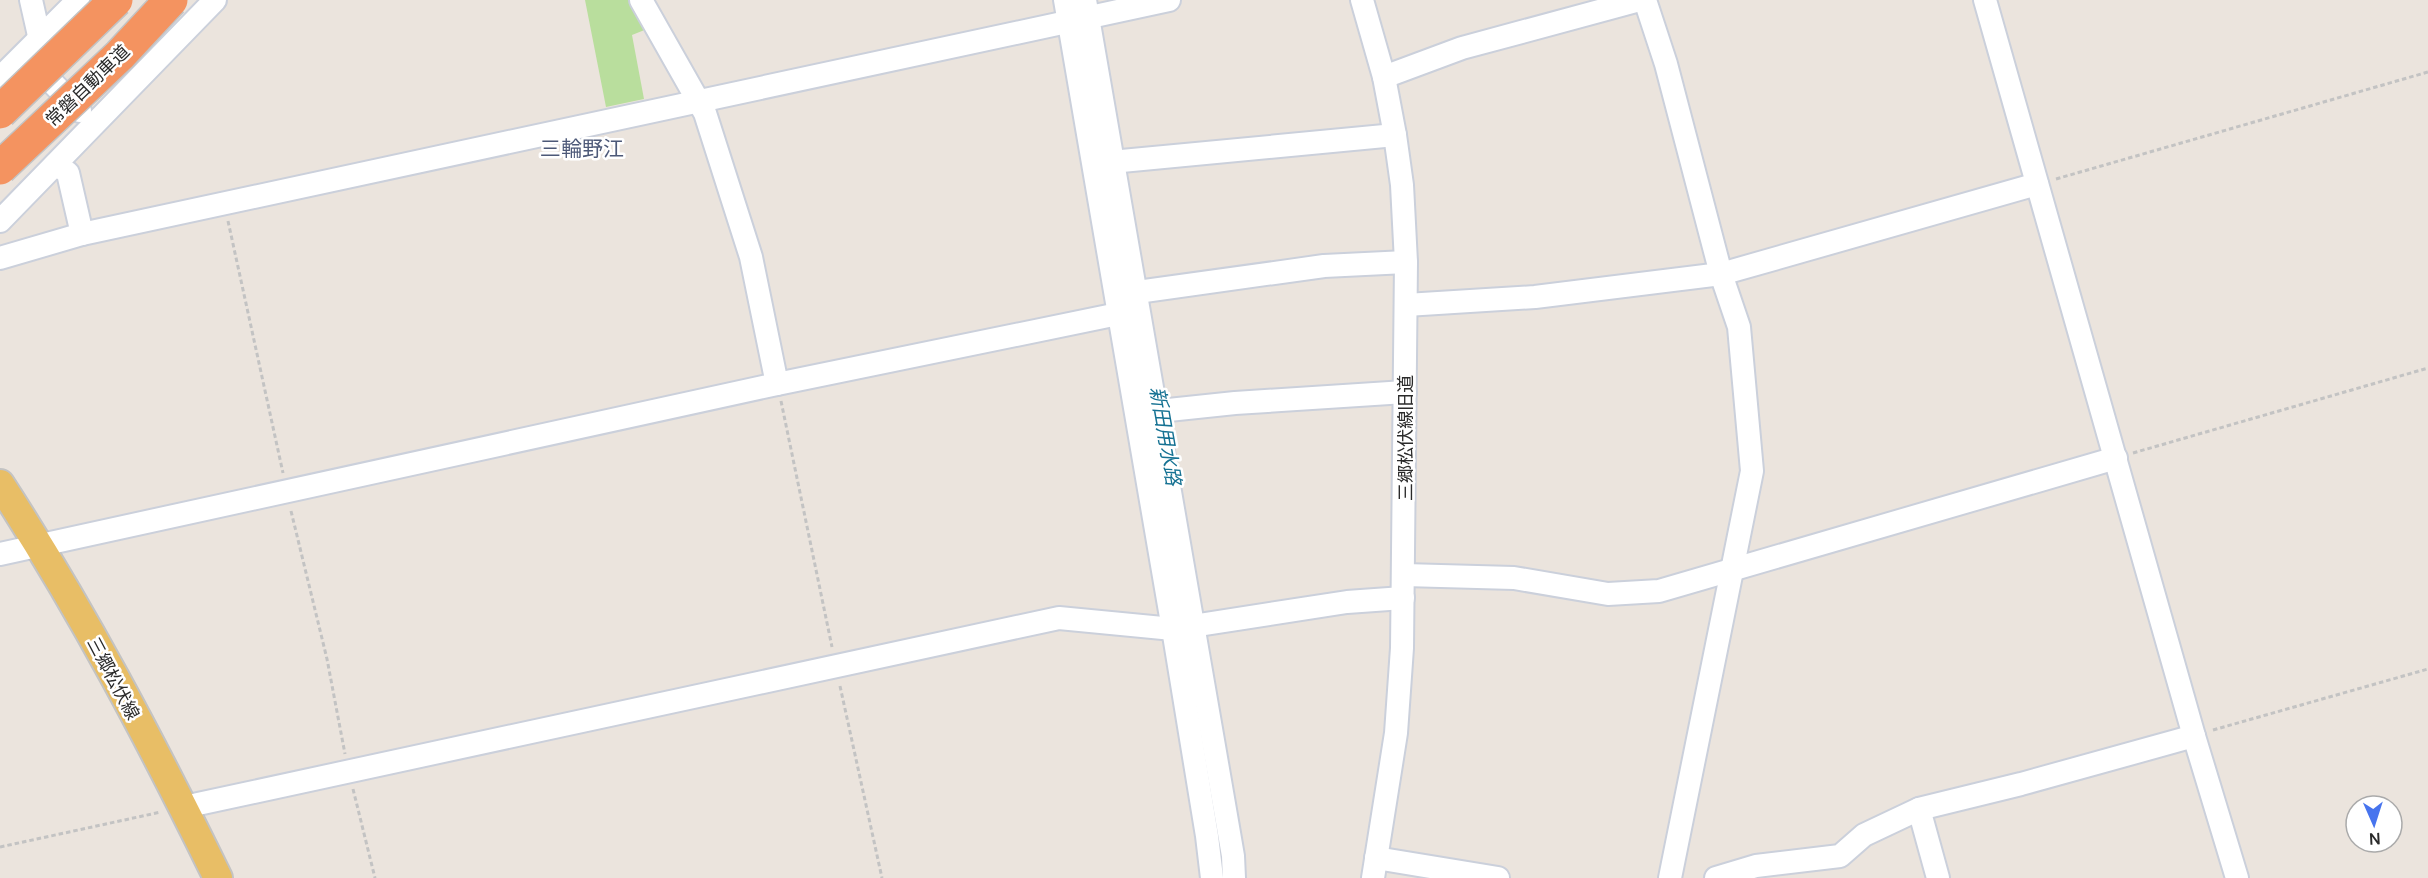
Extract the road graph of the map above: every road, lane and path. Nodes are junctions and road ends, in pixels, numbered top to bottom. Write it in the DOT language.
graph roads {
  1 [pos="32,0"];
  2 [pos="78,0"];
  3 [pos="116,0"];
  4 [pos="171,0"];
  5 [pos="215,0"];
  6 [pos="641,0"];
  7 [pos="1065,0"];
  8 [pos="1169,0"];
  9 [pos="1362,0"];
  10 [pos="1640,0"];
  11 [pos="1645,0"];
  12 [pos="1985,0"];
  13 [pos="1081,14"];
  14 [pos="33,47"];
  15 [pos="2428,72"];
  16 [pos="1384,77"];
  17 [pos="0,78"];
  18 [pos="700,101"];
  19 [pos="0,112"];
  20 [pos="93,125"];
  21 [pos="1395,135"];
  22 [pos="1111,162"];
  23 [pos="56,164"];
  24 [pos="0,168"];
  25 [pos="2037,184"];
  26 [pos="224,205"];
  27 [pos="0,221"];
  28 [pos="82,234"];
  29 [pos="0,258"];
  30 [pos="1406,262"];
  31 [pos="1721,274"];
  32 [pos="1123,300"];
  33 [pos="1406,305"];
  34 [pos="2428,368"];
  35 [pos="777,384"];
  36 [pos="1405,392"];
  37 [pos="1145,413"];
  38 [pos="2116,458"];
  39 [pos="0,484"];
  40 [pos="287,491"];
  41 [pos="40,545"];
  42 [pos="0,554"];
  43 [pos="1731,570"];
  44 [pos="1404,575"];
  45 [pos="1403,598"];
  46 [pos="1183,628"];
  47 [pos="836,666"];
  48 [pos="2428,669"];
  49 [pos="2194,736"];
  50 [pos="349,771"];
  51 [pos="184,807"];
  52 [pos="1919,809"];
  53 [pos="0,847"];
  54 [pos="1374,868"];
  55 [pos="218,878"];
  56 [pos="375,878"];
  57 [pos="882,878"];
  58 [pos="1212,878"];
  59 [pos="1234,878"];
  60 [pos="1498,878"];
  61 [pos="1670,878"];
  62 [pos="1716,878"];
  63 [pos="1938,878"];
  64 [pos="2237,878"];
  1 -- 14 [label="street"];
  2 -- 14 [label="street"];
  3 -- 19 [label="highway, bridge"];
  4 -- 24 [label="highway, 常磐自動車道, bridge"];
  5 -- 20 [label="street"];
  6 -- 18 [label="street"];
  7 -- 13 [label="street"];
  8 -- 13 [label="street"];
  9 -- 16 [label="street, 三郷松伏線旧道"];
  10 -- 16 [label="street"];
  11 -- 31 [label="street"];
  12 -- 25 [label="street"];
  13 -- 18 [label="street"];
  13 -- 22 [label="street"];
  13 -- 32 [label="street"];
  14 -- 17 [label="street"];
  14 -- 20 [label="street"];
  15 -- 25 [label="path"];
  16 -- 21 [label="street, 三郷松伏線旧道"];
  18 -- 26 [label="street"];
  18 -- 35 [label="street"];
  20 -- 23 [label="street"];
  21 -- 22 [label="street"];
  21 -- 30 [label="street, 三郷松伏線旧道"];
  22 -- 32 [label="street"];
  23 -- 27 [label="street"];
  23 -- 28 [label="street"];
  25 -- 31 [label="street"];
  25 -- 38 [label="street"];
  26 -- 28 [label="street"];
  26 -- 40 [label="path"];
  28 -- 29 [label="street"];
  30 -- 32 [label="street"];
  30 -- 33 [label="street, 三郷松伏線旧道"];
  31 -- 33 [label="street"];
  31 -- 43 [label="street"];
  32 -- 35 [label="street"];
  32 -- 37 [label="street"];
  33 -- 36 [label="street, 三郷松伏線旧道"];
  34 -- 38 [label="path"];
  35 -- 40 [label="street"];
  35 -- 47 [label="path"];
  36 -- 37 [label="street"];
  36 -- 44 [label="street, 三郷松伏線旧道"];
  37 -- 46 [label="street"];
  38 -- 43 [label="street"];
  38 -- 49 [label="street"];
  39 -- 41 [label="main road, 三郷松伏線"];
  40 -- 41 [label="street"];
  40 -- 50 [label="path"];
  41 -- 42 [label="street"];
  41 -- 51 [label="main road, 三郷松伏線"];
  43 -- 44 [label="street"];
  43 -- 61 [label="street"];
  44 -- 45 [label="street, 三郷松伏線旧道"];
  45 -- 46 [label="street"];
  45 -- 54 [label="street, 三郷松伏線旧道"];
  46 -- 47 [label="street"];
  46 -- 58 [label="street"];
  46 -- 59 [label="street"];
  47 -- 50 [label="street"];
  47 -- 57 [label="path"];
  48 -- 49 [label="path"];
  49 -- 52 [label="street"];
  49 -- 64 [label="street"];
  50 -- 51 [label="street"];
  50 -- 56 [label="path"];
  51 -- 53 [label="path"];
  51 -- 55 [label="main road, 三郷松伏線"];
  52 -- 62 [label="street"];
  52 -- 63 [label="street"];
  54 -- 60 [label="street"];
}
